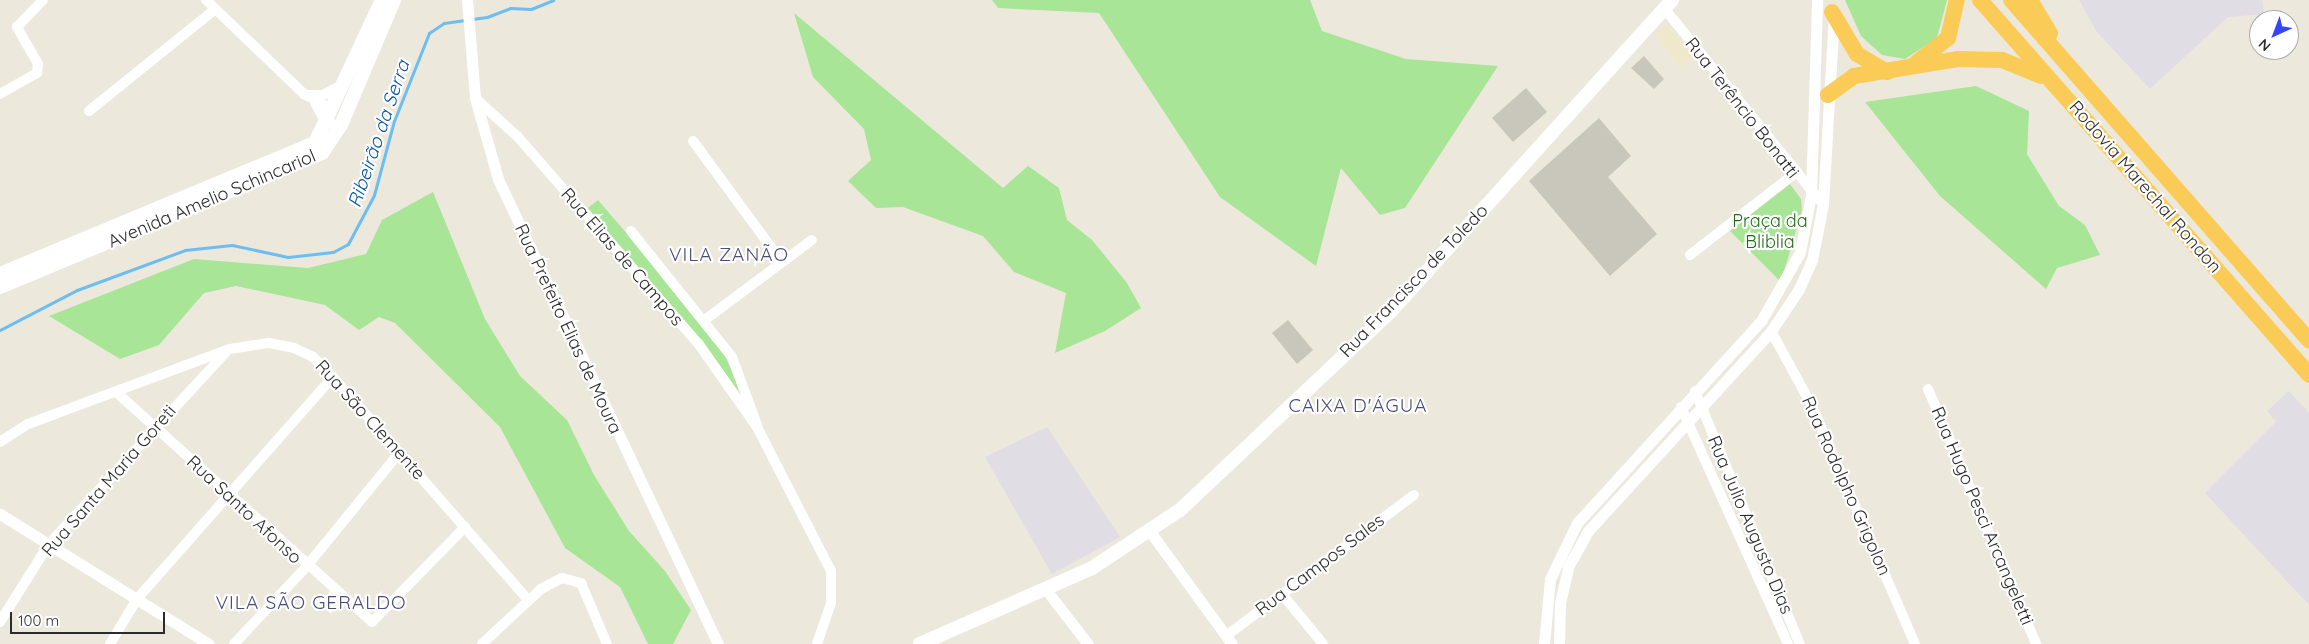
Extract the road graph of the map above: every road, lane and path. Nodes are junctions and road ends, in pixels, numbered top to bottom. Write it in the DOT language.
graph roads {
  1 [pos="43,0"];
  2 [pos="206,0"];
  3 [pos="382,0"];
  4 [pos="394,0"];
  5 [pos="467,0"];
  6 [pos="1817,0"];
  7 [pos="1957,0"];
  8 [pos="1980,0"];
  9 [pos="2012,0"];
  10 [pos="2030,0"];
  11 [pos="1668,4"];
  12 [pos="1829,7"];
  13 [pos="213,11"];
  14 [pos="2068,65"];
  15 [pos="1912,66"];
  16 [pos="1888,72"];
  17 [pos="2053,83"];
  18 [pos="342,85"];
  19 [pos="0,94"];
  20 [pos="304,94"];
  21 [pos="1828,95"];
  22 [pos="354,96"];
  23 [pos="475,98"];
  24 [pos="317,102"];
  25 [pos="333,103"];
  26 [pos="89,111"];
  27 [pos="328,122"];
  28 [pos="692,141"];
  29 [pos="1794,174"];
  30 [pos="1811,195"];
  31 [pos="1823,204"];
  32 [pos="632,231"];
  33 [pos="812,240"];
  34 [pos="1690,255"];
  35 [pos="782,262"];
  36 [pos="0,274"];
  37 [pos="0,287"];
  38 [pos="706,320"];
  39 [pos="1771,331"];
  40 [pos="2309,341"];
  41 [pos="230,349"];
  42 [pos="2309,375"];
  43 [pos="333,377"];
  44 [pos="1928,388"];
  45 [pos="1695,391"];
  46 [pos="116,392"];
  47 [pos="1702,405"];
  48 [pos="1681,407"];
  49 [pos="1689,418"];
  50 [pos="154,427"];
  51 [pos="757,427"];
  52 [pos="0,442"];
  53 [pos="400,453"];
  54 [pos="1414,495"];
  55 [pos="230,496"];
  56 [pos="0,514"];
  57 [pos="464,527"];
  58 [pos="1151,533"];
  59 [pos="49,544"];
  60 [pos="306,567"];
  61 [pos="1047,591"];
  62 [pos="1282,594"];
  63 [pos="137,599"];
  64 [pos="528,600"];
  65 [pos="0,622"];
  66 [pos="1229,640"];
  67 [pos="485,643"];
  68 [pos="110,644"];
  69 [pos="209,644"];
  70 [pos="234,644"];
  71 [pos="607,644"];
  72 [pos="718,644"];
  73 [pos="817,644"];
  74 [pos="920,644"];
  75 [pos="1088,644"];
  76 [pos="1323,644"];
  77 [pos="1544,644"];
  78 [pos="1559,644"];
  79 [pos="1788,644"];
  80 [pos="1800,644"];
  81 [pos="1915,644"];
  82 [pos="2036,644"];
  1 -- 19 [label="street"];
  2 -- 13 [label="street"];
  3 -- 18 [label="main road, Avenida Amelio Schincariol"];
  4 -- 22 [label="main road, Avenida Amelio Schincariol"];
  5 -- 23 [label="street, Rua Prefeito Elias de Moura"];
  6 -- 30 [label="street"];
  7 -- 15 [label="highway"];
  8 -- 17 [label="highway, Rodovia Marechal Rondon"];
  9 -- 14 [label="highway, Rodovia Marechal Rondon"];
  10 -- 14 [label="highway"];
  11 -- 29 [label="street, Rua Terêncio Bonatti"];
  11 -- 58 [label="main road, Rua Francisco de Toledo"];
  12 -- 16 [label="highway"];
  12 -- 21 [label="street"];
  13 -- 20 [label="street"];
  13 -- 26 [label="street"];
  14 -- 40 [label="highway, Rodovia Marechal Rondon"];
  15 -- 16 [label="highway"];
  15 -- 17 [label="highway"];
  16 -- 21 [label="highway"];
  17 -- 42 [label="highway, Rodovia Marechal Rondon"];
  18 -- 20 [label="street"];
  18 -- 25 [label="main road, Avenida Amelio Schincariol"];
  20 -- 24 [label="street"];
  21 -- 31 [label="street"];
  22 -- 25 [label="street"];
  22 -- 37 [label="main road, Avenida Amelio Schincariol"];
  23 -- 51 [label="street, Rua Elias de Campos"];
  23 -- 72 [label="street, Rua Prefeito Elias de Moura"];
  24 -- 25 [label="street"];
  24 -- 27 [label="main road"];
  25 -- 27 [label="main road, Avenida Amelio Schincariol"];
  27 -- 36 [label="main road, Avenida Amelio Schincariol"];
  28 -- 35 [label="street"];
  29 -- 30 [label="street, Rua Terêncio Bonatti"];
  29 -- 34 [label="street"];
  30 -- 31 [label="street, Rua Terêncio Bonatti"];
  30 -- 45 [label="street"];
  31 -- 39 [label="street"];
  32 -- 38 [label="street, Rua Elias de Campos"];
  33 -- 35 [label="street"];
  35 -- 38 [label="street"];
  38 -- 51 [label="street, Rua Elias de Campos"];
  39 -- 47 [label="street"];
  39 -- 81 [label="street, Rua Rodolpho Grigolon"];
  41 -- 43 [label="street, Rua São Clemente"];
  41 -- 46 [label="street, Rua São Clemente"];
  41 -- 50 [label="street, Rua Santa Maria Goreti"];
  43 -- 53 [label="street, Rua São Clemente"];
  43 -- 55 [label="street"];
  44 -- 82 [label="street, Rua Hugo Pesci Arcangeletti"];
  45 -- 47 [label="street, Rua Julio Augusto Dias"];
  45 -- 48 [label="street"];
  46 -- 50 [label="street, Rua Santo Afonso"];
  46 -- 52 [label="street, Rua São Clemente"];
  47 -- 49 [label="street"];
  47 -- 80 [label="street, Rua Julio Augusto Dias"];
  48 -- 49 [label="street, Rua Julio Augusto Dias"];
  48 -- 77 [label="street"];
  49 -- 78 [label="street"];
  49 -- 79 [label="street, Rua Julio Augusto Dias"];
  50 -- 55 [label="street, Rua Santo Afonso"];
  50 -- 59 [label="street, Rua Santa Maria Goreti"];
  51 -- 73 [label="street, Rua Elias de Campos"];
  53 -- 57 [label="street, Rua São Clemente"];
  53 -- 60 [label="street"];
  54 -- 62 [label="street, Rua Campos Sales"];
  55 -- 60 [label="street, Rua Santo Afonso"];
  55 -- 63 [label="street"];
  56 -- 59 [label="street"];
  57 -- 60 [label="street, Rua Santo Afonso"];
  57 -- 64 [label="street, Rua São Clemente"];
  58 -- 61 [label="main road, Rua Francisco de Toledo"];
  58 -- 66 [label="street"];
  59 -- 63 [label="street"];
  59 -- 65 [label="street, Rua Santa Maria Goreti"];
  60 -- 70 [label="street"];
  61 -- 74 [label="main road, Rua Francisco de Toledo"];
  61 -- 75 [label="street"];
  62 -- 66 [label="street, Rua Campos Sales"];
  62 -- 76 [label="street"];
  63 -- 68 [label="street"];
  63 -- 69 [label="street"];
  64 -- 67 [label="street"];
  64 -- 71 [label="street"];
}
